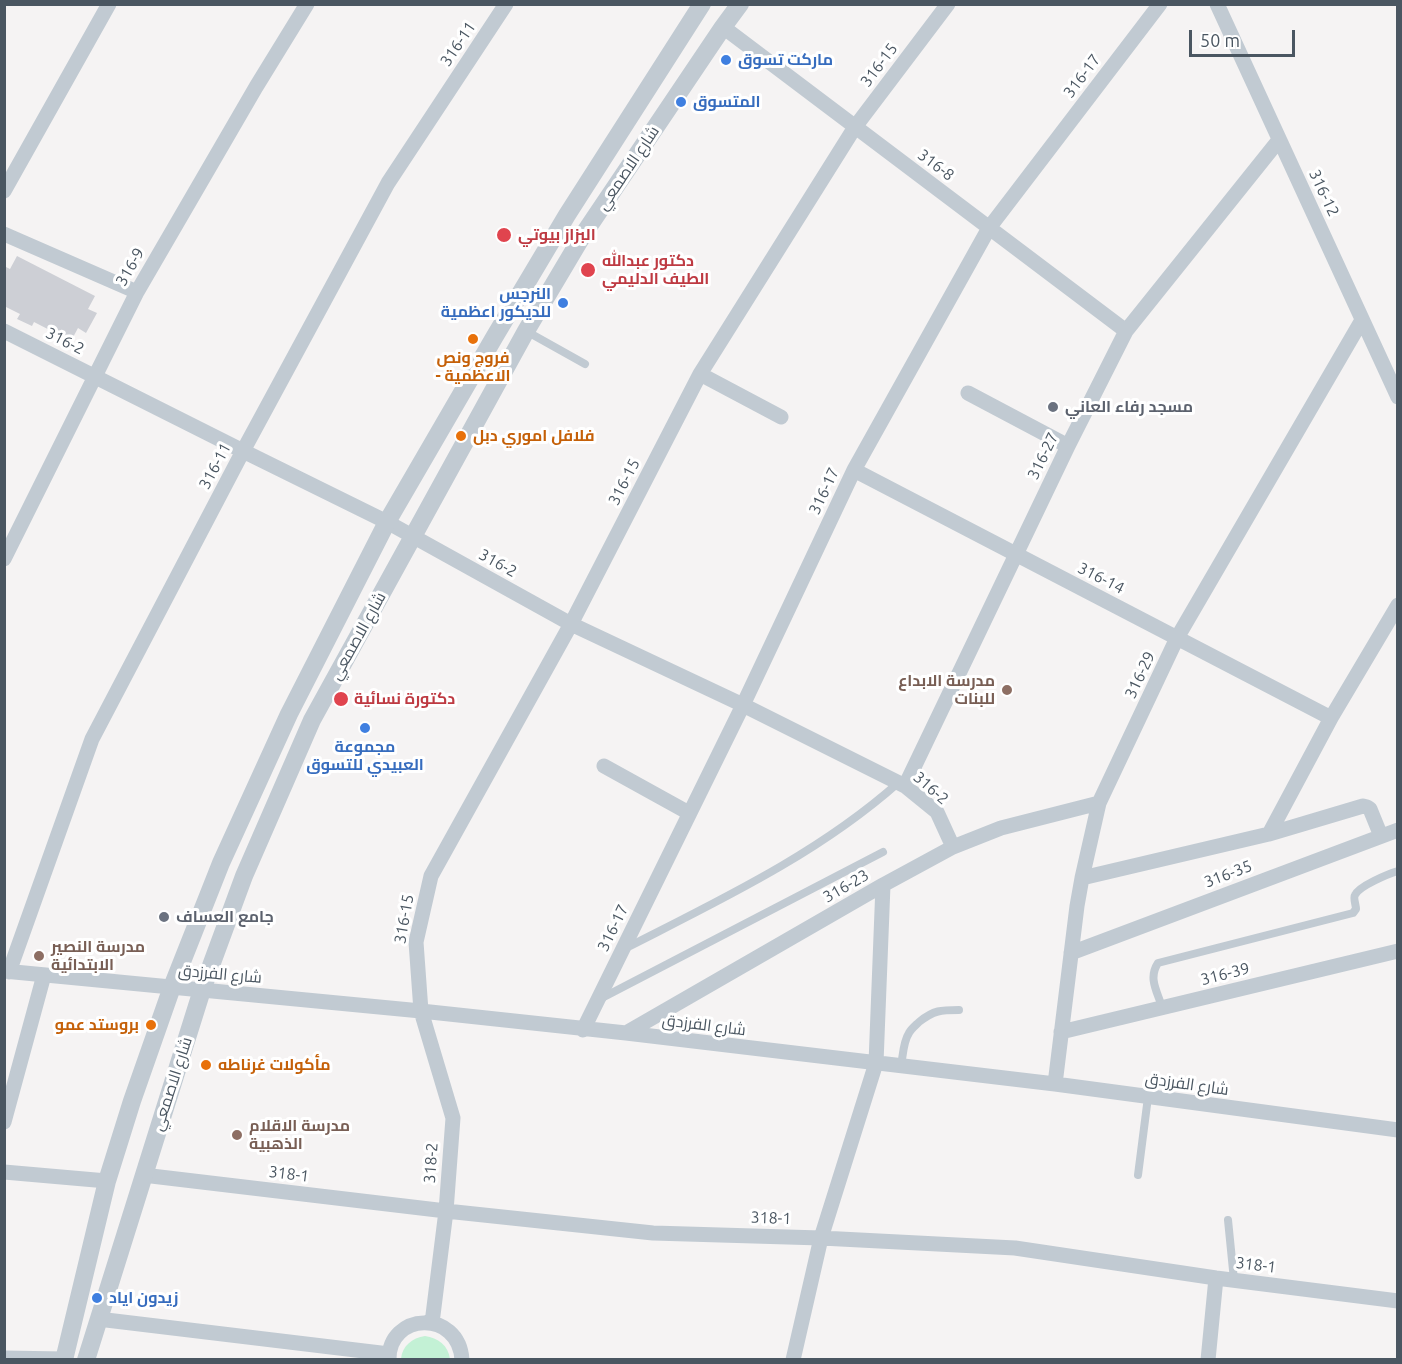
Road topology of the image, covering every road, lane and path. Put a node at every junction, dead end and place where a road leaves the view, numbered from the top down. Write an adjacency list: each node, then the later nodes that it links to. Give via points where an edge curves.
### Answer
1 (109, 4): 12 (street)
2 (307, 4): 15 (street, 316-9)
3 (506, 4): 27 (street, 316-11, via 388,183)
4 (740, 4): 9 (street, شارع الاصمعي)
5 (948, 4): 10 (street, 316-15)
6 (1160, 4): 13 (street, 316-17)
7 (1217, 4): 11 (street, 316-12)
8 (697, 6): 29 (street, شارع الاصمعي, via 567,214)
9 (723, 27): 10 (street, 316-8); 18 (street, شارع الاصمعي, via 583,235)
10 (855, 127): 13 (street, 316-8); 21 (street, 316-15)
11 (1279, 140): 16 (street, 316-12); 19 (street, 316-27)
12 (4, 191)
13 (989, 228): 19 (street, 316-8); 28 (street, 316-17)
14 (4, 234): 15 (street)
15 (136, 292): 22 (street, 316-9)
16 (1362, 320): 24 (street, 316-12); 35 (street, 316-29)
17 (4, 331): 22 (street, 316-2)
18 (526, 331): 20 (lane); 30 (street, شارع الاصمعي)
19 (1126, 331): 26 (street, 316-27)
20 (585, 364)
21 (700, 374): 25 (street); 34 (street, 316-15)
22 (94, 376): 27 (street, 316-2); 32 (street, 316-9)
23 (968, 393): 26 (street)
24 (1398, 397)
25 (781, 417)
26 (1068, 446): 31 (street, 316-27)
27 (243, 452): 29 (street, 316-2); 53 (street, 316-11, via 92,739)
28 (854, 470): 31 (street, 316-14); 36 (street, 316-17)
29 (387, 522): 30 (street, 316-2); 55 (street, شارع الاصمعي, via 289,714 221,863)
30 (413, 536): 34 (street, 316-2); 56 (street, شارع الاصمعي, via 312,720 244,876)
31 (1016, 554): 35 (street, 316-14); 39 (street, 316-27)
32 (4, 559)
33 (1397, 608): 37 (street)
34 (571, 624): 36 (street, 316-2); 60 (street, 316-15, via 431,876 416,942)
35 (1178, 638): 37 (street, 316-14); 40 (street, 316-29)
36 (743, 705): 39 (street, 316-2); 41 (street, 316-17)
37 (1331, 718): 43 (street)
38 (604, 766): 41 (street)
39 (901, 784): 45 (street, 316-2, via 938,812); 50 (lane, via 799,855)
40 (1099, 803): 45 (street, 316-23, via 1001,828); 48 (street, 316-29)
41 (689, 813): 50 (street, 316-17)
42 (1398, 830): 44 (street, 316-35)
43 (1269, 834): 44 (street, via 1363,806 1370,809); 48 (street)
44 (1381, 836): 52 (street, 316-35)
45 (953, 847): 49 (street, 316-23)
46 (883, 852): 57 (lane)
47 (1398, 871): 58 (lane, via 1357,893 1353,913 1158,963 1153,977)
48 (1082, 878): 52 (street, 316-29)
49 (883, 885): 63 (street, 316-23); 64 (street)
50 (622, 951): 57 (street, 316-17)
51 (1398, 951): 58 (street, 316-39)
52 (1071, 952): 62 (street, 316-29)
53 (7, 971): 54 (street, شارع الفرزدق)
54 (44, 975): 55 (street, شارع الفرزدق); 66 (street)
55 (172, 987): 56 (street, شارع الفرزدق); 74 (street, شارع الاصمعي)
56 (202, 990): 60 (street, شارع الفرزدق); 72 (street, شارع الاصمعي)
57 (597, 1000): 61 (street, 316-17)
58 (1162, 1007): 62 (street, 316-39)
59 (959, 1010): 65 (lane, via 930,1013 909,1032)
60 (421, 1011): 61 (street, شارع الفرزدق); 75 (street, 318-2, via 453,1118)
61 (583, 1029): 63 (street, شارع الفرزدق)
62 (1061, 1032): 67 (street, 316-29)
63 (626, 1033): 64 (street, شارع الفرزدق)
64 (876, 1063): 65 (street, شارع الفرزدق); 77 (street)
65 (901, 1066): 67 (street, شارع الفرزدق)
66 (10, 1081): 69 (street)
67 (1055, 1084): 68 (street, شارع الفرزدق)
68 (1148, 1097): 70 (street, شارع الفرزدق); 73 (lane)
69 (4, 1122)
70 (1398, 1130)
71 (4, 1172): 74 (street)
72 (143, 1175): 75 (street, 318-1); 81 (street, شارع الاصمعي)
73 (1138, 1175)
74 (107, 1181): 85 (street, شارع الاصمعي)
75 (446, 1211): 77 (street, 318-1, via 653,1233); 82 (street, 318-2)
76 (1228, 1220): 79 (lane)
77 (821, 1238): 78 (street, 318-1, via 1015,1248); 88 (street)
78 (1216, 1278): 79 (street, 318-1); 89 (street)
79 (1234, 1280): 80 (street, 318-1)
80 (1398, 1301)
81 (98, 1318): 83 (street); 86 (street, شارع الاصمعي)
82 (432, 1323): 83 (street, via 409,1326 399,1333); 87 (street, via 451,1332 458,1341)
83 (389, 1356)
84 (4, 1358): 85 (street)
85 (64, 1359)
86 (86, 1359)
87 (462, 1359)
88 (793, 1359)
89 (1208, 1359)

